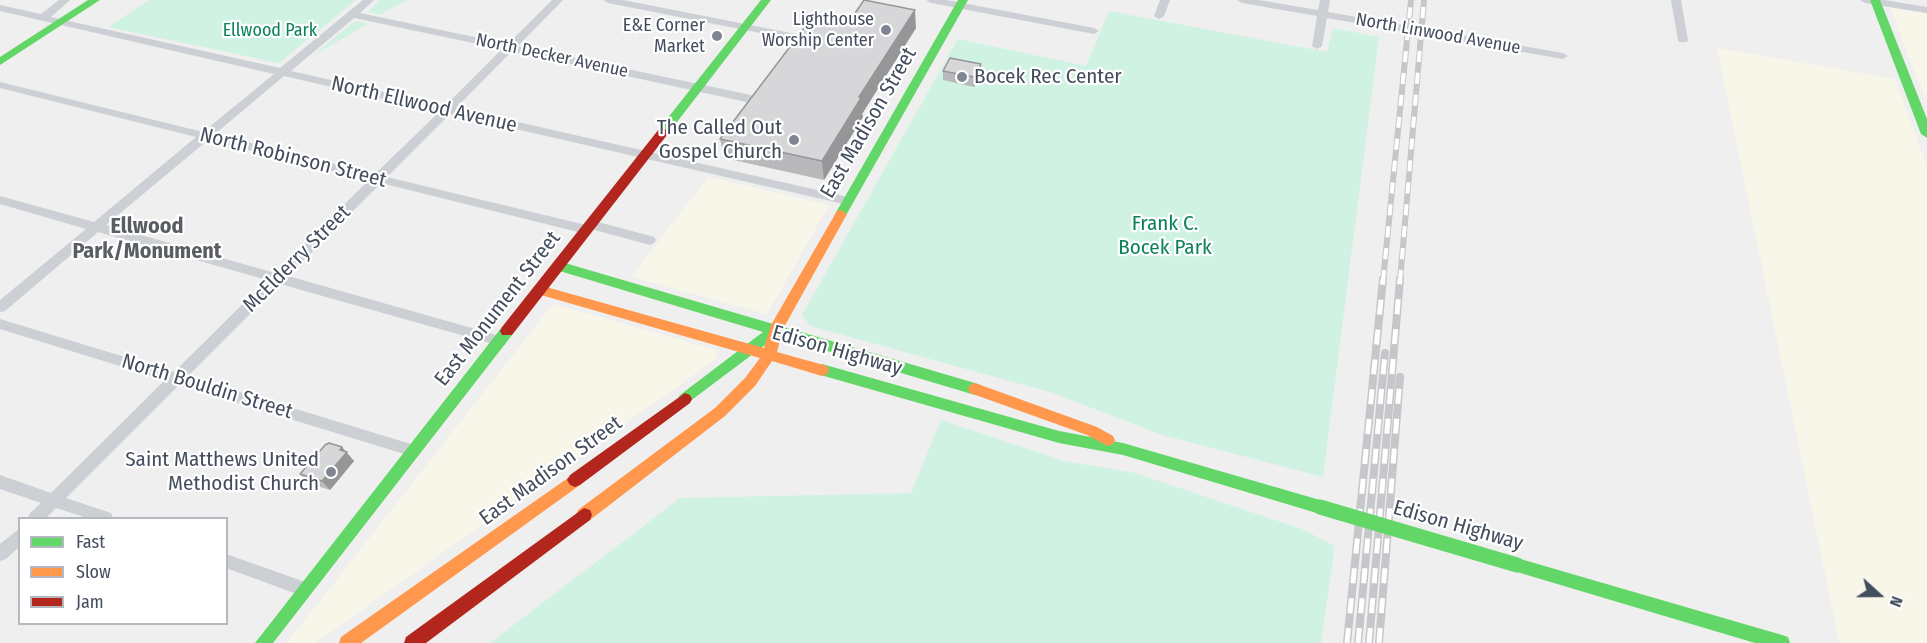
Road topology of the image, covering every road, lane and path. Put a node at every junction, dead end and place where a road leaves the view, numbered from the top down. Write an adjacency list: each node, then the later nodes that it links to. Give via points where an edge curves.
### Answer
1 (65, 0): 20 (street)
2 (77, 0): 20 (main road)
3 (95, 0): 21 (main road)
4 (369, 0): 17 (street)
5 (558, 0): 27 (street, McElderry Street)
6 (608, 0): 22 (street)
7 (766, 0): 22 (main road, East Monument Street)
8 (931, 0): 14 (street)
9 (1165, 0): 19 (street)
10 (1242, 0): 18 (street, North Linwood Avenue)
11 (1325, 0): 18 (street)
12 (1676, 0): 25 (street)
13 (1872, 1): 16 (street); 37 (main road)
14 (962, 3): 23 (street); 42 (main road, East Madison Street)
15 (0, 8): 20 (street, North Ellwood Avenue)
16 (1927, 10)
17 (352, 14): 27 (street, North Decker Avenue); 32 (street)
18 (1323, 14): 26 (street); 30 (street, North Linwood Avenue)
19 (1159, 16)
20 (43, 18): 21 (street, North Ellwood Avenue); 28 (main road); 29 (main road, via 41,27)
21 (60, 22): 29 (main road); 32 (street, North Ellwood Avenue)
22 (745, 27): 24 (street); 34 (main road, East Monument Street)
23 (1094, 31)
24 (796, 37)
25 (1683, 40)
26 (1317, 46)
27 (509, 48): 34 (street, North Decker Avenue); 36 (street, McElderry Street)
28 (0, 49)
29 (15, 52): 31 (main road)
30 (1563, 56)
31 (0, 62)
32 (282, 73): 36 (street, North Ellwood Avenue); 38 (street)
33 (0, 85): 38 (street, North Robinson Street)
34 (698, 88): 35 (street, North Decker Avenue); 39 (main road, East Monument Street)
35 (751, 99)
36 (447, 110): 39 (street, North Ellwood Avenue); 40 (street, McElderry Street)
37 (1926, 127)
38 (206, 136): 40 (street, North Robinson Street); 43 (street)
39 (645, 155): 42 (street, North Ellwood Avenue); 44 (main road, East Monument Street)
40 (377, 179): 44 (street, North Robinson Street); 47 (street, McElderry Street)
41 (0, 200): 43 (street)
42 (848, 201): 51 (main road, East Madison Street)
43 (96, 227): 47 (street); 49 (street)
44 (588, 227): 45 (street, North Robinson Street); 46 (main road, East Monument Street)
45 (650, 240)
46 (558, 266): 48 (main road, East Monument Street); 51 (main road, Edison Highway)
47 (278, 277): 52 (street); 55 (street, McElderry Street)
48 (539, 290): 52 (main road, East Monument Street); 53 (main road, Edison Highway)
49 (0, 307)
50 (0, 324): 55 (street, North Bouldin Street)
51 (776, 330): 53 (main road, East Madison Street); 54 (main road, East Madison Street); 56 (main road, Edison Highway, via 998,396 1092,431)
52 (500, 340): 57 (main road, East Monument Street)
53 (752, 349): 54 (main road, Edison Highway); 67 (main road, East Madison Street)
54 (770, 354): 56 (main road, Edison Highway, via 1059,437); 68 (main road, East Madison Street, via 750,382 720,412)
55 (177, 378): 57 (street, North Bouldin Street); 59 (street, McElderry Street)
56 (1123, 448): 69 (main road, Edison Highway, bridge)
57 (414, 451): 65 (main road, East Monument Street)
58 (0, 482): 59 (street)
59 (54, 501): 60 (street, McElderry Street); 61 (street)
60 (38, 517)
61 (99, 517)
62 (18, 537): 63 (street)
63 (0, 554)
64 (228, 562): 65 (street)
65 (305, 589): 66 (main road, East Monument Street)
66 (263, 643)
67 (347, 643)
68 (412, 643)
69 (1782, 643)

